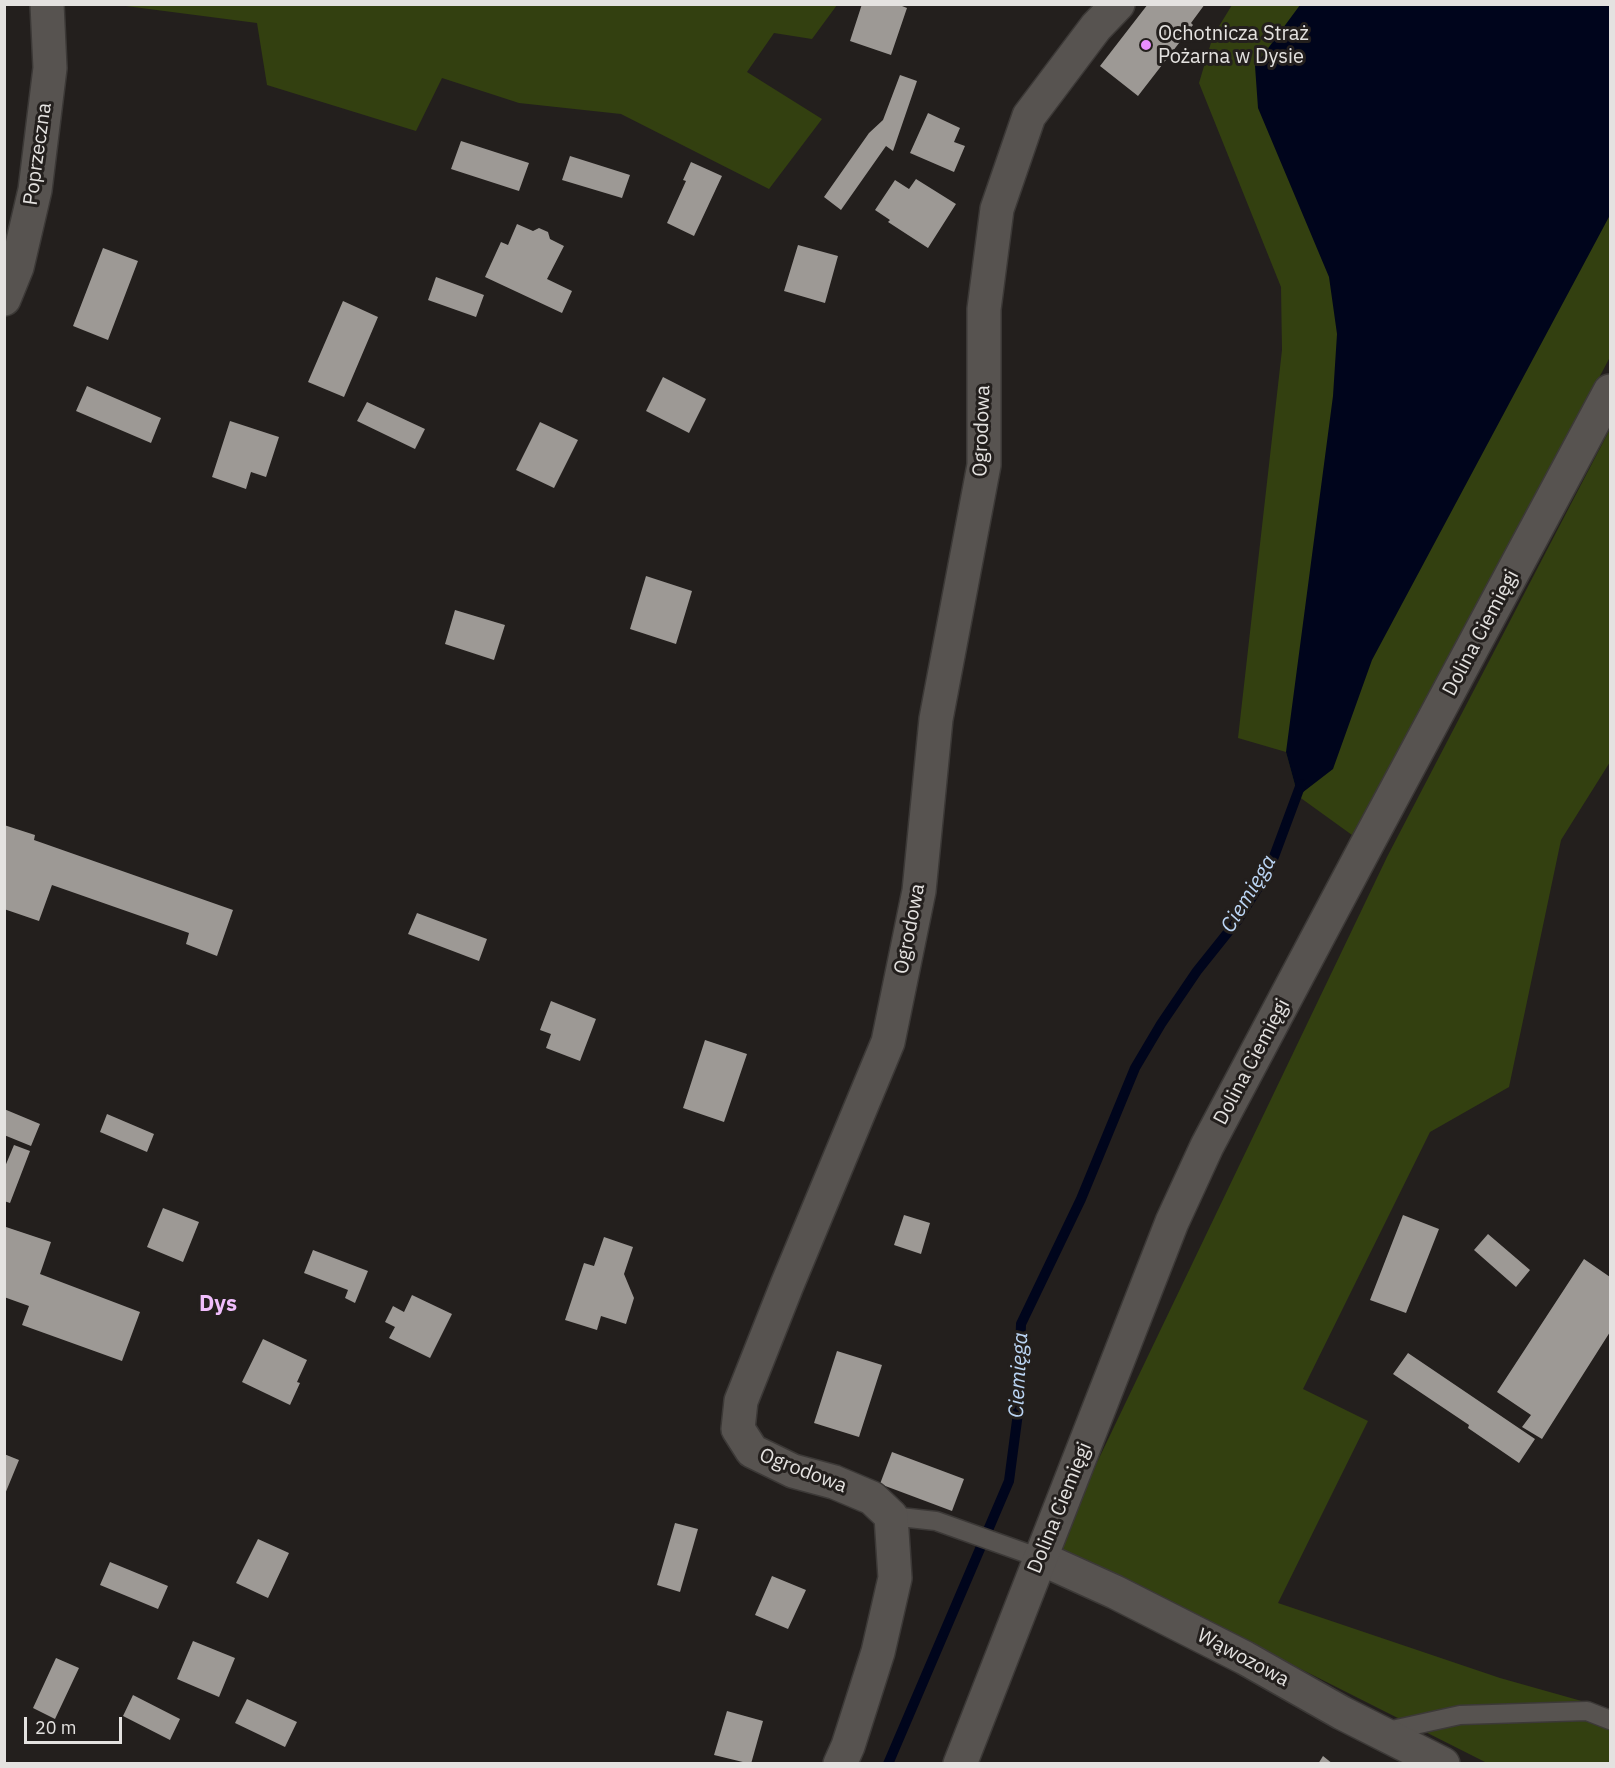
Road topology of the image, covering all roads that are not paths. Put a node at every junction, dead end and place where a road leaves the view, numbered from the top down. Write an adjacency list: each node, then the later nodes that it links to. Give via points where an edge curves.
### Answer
1 (47, 4): 3 (street, Poprzeczna, via 50,68 35,190 17,267)
2 (1118, 4): 5 (street, Ogrodowa, via 1029,116 997,209 984,309 984,465 936,719 919,891 888,1042 741,1401 738,1429 752,1451 793,1471 872,1498)
3 (4, 299)
4 (1610, 394): 6 (street, Dolina Ciemięgi, via 1208,1146 1172,1221)
5 (891, 1516): 6 (lane, via 936,1521); 9 (street, via 895,1578 879,1652)
6 (1040, 1558): 8 (street, Wąwozowa, via 1245,1658); 10 (street, Dolina Ciemięgi)
7 (1611, 1720): 8 (lane, via 1587,1711 1460,1715)
8 (1382, 1733): 11 (street, Wąwozowa)
9 (840, 1764)
10 (960, 1764)
11 (1443, 1764)

